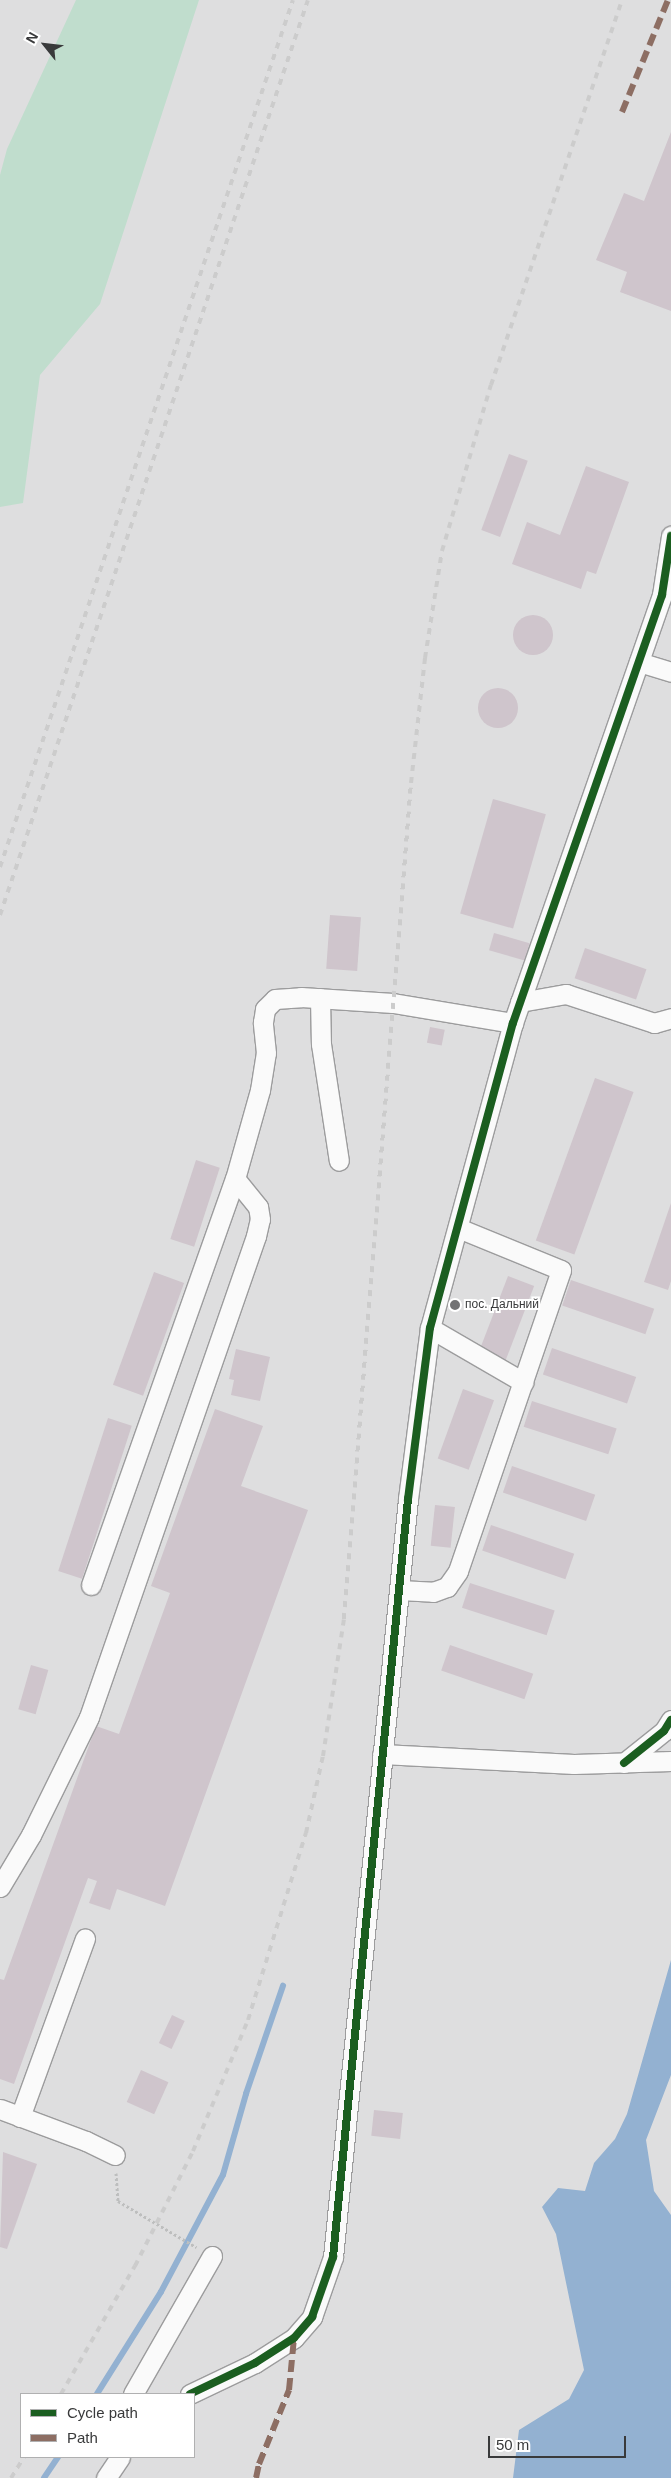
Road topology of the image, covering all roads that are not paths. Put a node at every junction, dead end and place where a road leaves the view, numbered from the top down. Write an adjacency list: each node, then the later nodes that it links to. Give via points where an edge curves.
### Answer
1 (671, 536): 2 (street, via 662,595)
2 (639, 662): 3 (street); 5 (street)
3 (671, 672)
4 (320, 998): 7 (street, via 394,1003); 8 (street, via 321,1044); 9 (street, via 275,999 266,1009 263,1022 266,1053 260,1090)
5 (520, 1002): 6 (street, via 566,994 654,1023); 7 (street)
6 (671, 1018)
7 (513, 1023): 10 (street)
8 (340, 1161)
9 (235, 1179): 13 (street); 19 (street, via 258,1208 260,1219 256,1236 90,1717)
10 (458, 1228): 11 (street); 12 (street, via 561,1270)
11 (430, 1328): 12 (street); 14 (street)
12 (522, 1382): 14 (street, via 458,1571 447,1587 433,1592)
13 (91, 1586)
14 (399, 1590): 16 (street)
15 (671, 1720): 18 (street, via 664,1731)
16 (382, 1754): 18 (street, via 574,1764); 26 (street, via 333,2256 323,2294 312,2316 294,2338 255,2363)
17 (671, 1760): 18 (street)
18 (624, 1763)
19 (0, 1886)
20 (85, 1938): 22 (street)
21 (0, 2109): 22 (street)
22 (20, 2117): 23 (street)
23 (115, 2155)
24 (205, 2252): 25 (street)
25 (133, 2393)
26 (192, 2393)
27 (119, 2458): 28 (street)
28 (106, 2478)

